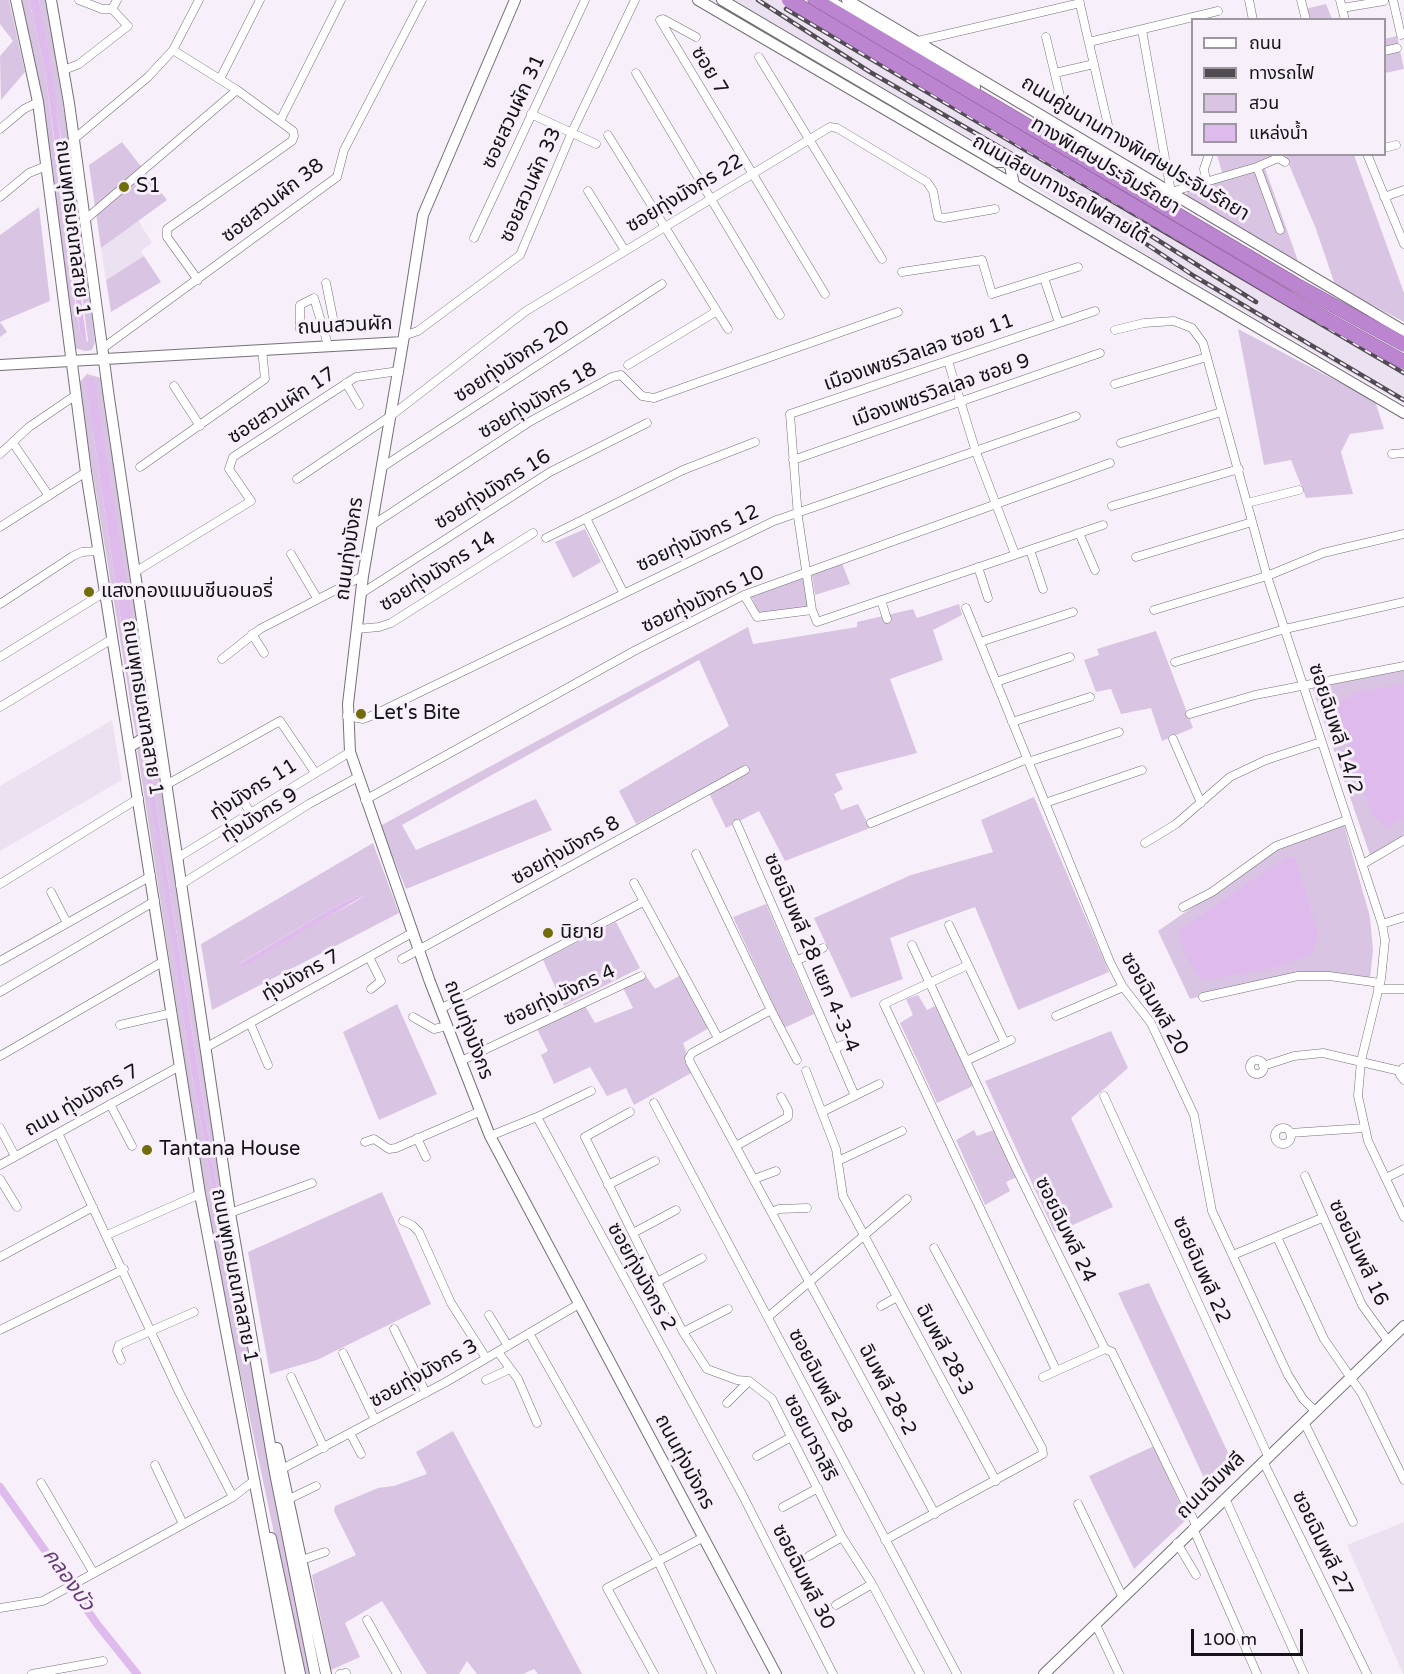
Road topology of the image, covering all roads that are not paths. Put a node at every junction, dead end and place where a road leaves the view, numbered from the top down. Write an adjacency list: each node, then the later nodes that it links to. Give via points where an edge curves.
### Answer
1 (16, 0): 44 (main road, ถนนพุทธมณฑลสาย 1)
2 (51, 0): 38 (main road, ถนนพุทธมณฑลสาย 1)
3 (79, 0): 24 (street)
4 (117, 0): 24 (street)
5 (200, 0): 35 (street)
6 (260, 0): 41 (street)
7 (341, 0): 46 (street)
8 (422, 0): 82 (street, ซอยสวนผัก 38, via 344,150 337,177)
9 (515, 0): 96 (main road, ถนนสวนผัก, via 423,215)
10 (585, 0): 45 (street, ซอยสวนผัก 31)
11 (635, 0): 49 (street, ซอยสวนผัก 33)
12 (698, 0): 64 (main road, ถนนเลียบทางรถไฟสายใต้)
13 (722, 0): 64 (main road, via 997,162 1011,163)
14 (789, 0): 105 (highway, ทางพิเศษประจิมรัถยา, bridge, via 1288,298)
15 (815, 0): 97 (highway, ทางพิเศษประจิมรัถยา, via 1296,285)
16 (828, 0): 47 (main road, via 1025,117 1032,128)
17 (847, 0): 32 (main road, ถนนคู่ขนานทางพิเศษประจิมรัถยา)
18 (1249, 0): 26 (street)
19 (1301, 0): 27 (street)
20 (1393, 0): 29 (street)
21 (1080, 1): 32 (street); 33 (street)
22 (1384, 1): 23 (street)
23 (1341, 4)
24 (112, 9): 38 (street, via 128,26 79,64)
25 (1218, 11): 28 (street)
26 (1253, 18)
27 (1306, 18)
28 (1142, 30): 33 (street); 67 (street)
29 (1403, 35): 34 (street)
30 (696, 37): 62 (street, ซอย 7, via 660,20)
31 (1046, 37): 40 (street)
32 (918, 41): 47 (main road, ถนนคู่ขนานทางพิเศษประจิมรัถยา)
33 (1089, 42): 37 (street)
34 (1400, 47)
35 (173, 50): 41 (street); 52 (street, via 148,77)
36 (759, 57): 53 (street)
37 (1094, 64): 40 (street); 51 (street)
38 (64, 70): 52 (main road, ถนนพุทธมณฑลสาย 1)
39 (636, 74): 70 (street)
40 (1054, 74): 43 (street)
41 (220, 79): 42 (street)
42 (237, 90): 46 (street); 72 (street)
43 (1061, 100)
44 (38, 102): 48 (street); 60 (main road, ถนนพุทธมณฑลสาย 1)
45 (531, 114): 49 (street); 75 (street, ซอยสวนผัก 31)
46 (280, 121): 82 (street, via 293,131 292,141 167,230 166,237)
47 (1053, 122): 67 (main road, ถนนคู่ขนานทางพิเศษประจิมรัถยา)
48 (0, 129)
49 (572, 132): 54 (street); 96 (street, ซอยสวนผัก 33, via 520,255)
50 (608, 135): 73 (street)
51 (1112, 138)
52 (74, 139): 72 (main road, ถนนพุทธมณฑลสาย 1)
53 (808, 139): 62 (street, ซอยทุ่งมังกร 22); 71 (street, ซอยทุ่งมังกร 22, via 833,127 927,182 933,191 938,217); 78 (street)
54 (596, 144)
55 (1396, 145): 56 (street)
56 (1386, 148)
57 (1208, 156): 63 (street, via 1204,169)
58 (1368, 156): 69 (street)
59 (1285, 162): 61 (street, via 1278,158)
60 (46, 166): 68 (street, via 29,173); 103 (main road, ถนนพุทธมณฑลสาย 1)
61 (1257, 167): 63 (street); 74 (street)
62 (752, 172): 70 (street, ซอยทุ่งมังกร 22); 85 (street)
63 (1206, 181): 67 (street)
64 (1014, 184): 116 (main road, ถนนเลียบทางรถไฟสายใต้)
65 (1404, 190): 69 (street)
66 (588, 191): 77 (street)
67 (1171, 192): 94 (main road, ถนนคู่ขนานทางพิเศษประจิมรัถยา)
68 (0, 197)
69 (1384, 197): 76 (street)
70 (709, 198): 73 (street, ซอยทุ่งมังกร 22); 89 (street)
71 (995, 209)
72 (86, 219): 101 (main road, ถนนพุทธมณฑลสาย 1)
73 (664, 225): 77 (street, ซอยทุ่งมังกร 22); 86 (street)
74 (1280, 230)
75 (474, 238)
76 (1403, 241)
77 (624, 249): 117 (street, ซอยทุ่งมังกร 22, via 526,311)
78 (882, 259)
79 (1078, 267): 81 (street, เมืองเพชรวิลเลจ ซอย 11)
80 (902, 272): 81 (street, เมืองเพชรวิลเลจ ซอย 11, via 982,260 992,294)
81 (1044, 278): 90 (street)
82 (198, 280): 101 (street, ซอยสวนผัก 38)
83 (326, 283): 95 (street, via 334,323)
84 (662, 284): 131 (street, ซอยทุ่งมังกร 20)
85 (825, 294)
86 (717, 311): 92 (street); 107 (street)
87 (1095, 311): 90 (street, เมืองเพชรวิลเลจ ซอย 11)
88 (898, 312): 144 (street, ซอยทุ่งมังกร 18, via 654,398 642,396 621,375 612,377 531,421)
89 (780, 315)
90 (1059, 323): 104 (street, เมืองเพชรวิลเลจ ซอย 11)
91 (300, 329): 95 (street, via 300,305 312,298)
92 (728, 329)
93 (1115, 330): 102 (street, ซอยฉิมพลี 14/2, via 1174,321 1192,328)
94 (1404, 331)
95 (324, 332): 98 (street)
96 (403, 339): 98 (main road, ถนนสวนผัก); 108 (main road, ถนนทุ่งมังกร)
97 (1404, 344)
98 (328, 345): 99 (main road, ถนนสวนผัก)
99 (262, 350): 101 (main road, ถนนสวนผัก); 120 (street, via 265,379)
100 (1100, 353): 113 (street, เมืองเพชรวิลเลจ ซอย 9)
101 (101, 356): 103 (main road, ถนนสวนผัก); 157 (main road, ถนนพุทธมณฑลสาย 1)
102 (1207, 357): 110 (street); 115 (street, ซอยฉิมพลี 14/2)
103 (74, 360): 106 (main road, ถนนสวนผัก); 112 (main road, ถนนพุทธมณฑลสาย 1)
104 (948, 361): 113 (street); 128 (street, เมืองเพชรวิลเลจ ซอย 11, via 790,414)
105 (1404, 362)
106 (0, 365)
107 (628, 365)
108 (399, 371): 109 (street, ซอยสวนผัก 17, via 362,374); 117 (main road, ถนนทุ่งมังกร)
109 (346, 383): 114 (street); 157 (street, ซอยสวนผัก 17, via 230,460 229,469 250,501)
110 (1115, 384)
111 (174, 386): 120 (street)
112 (76, 395): 121 (street); 133 (main road, ถนนพุทธมณฑลสาย 1)
113 (961, 403): 124 (street); 128 (street, เมืองเพชรวิลเลจ ซอย 9)
114 (359, 405)
115 (1221, 412): 123 (street); 132 (street, ซอยฉิมพลี 14/2)
116 (1404, 413)
117 (392, 415): 131 (main road, ถนนทุ่งมังกร); 134 (street, ซอยทุ่งมังกร 22)
118 (1076, 416): 124 (street, ซอยทุ่งมังกร 12)
119 (647, 423): 164 (street, ซอยทุ่งมังกร 16, via 550,472)
120 (200, 426): 130 (street)
121 (13, 442): 126 (street); 136 (street)
122 (755, 442): 141 (street, via 683,470)
123 (1121, 443)
124 (976, 452): 138 (street); 140 (street, ซอยทุ่งมังกร 12)
125 (1404, 453): 127 (street)
126 (0, 454)
127 (1392, 454)
128 (793, 460): 140 (street)
129 (1110, 463): 138 (street, ซอยทุ่งมังกร 10)
130 (140, 467)
131 (381, 468): 144 (main road, ถนนทุ่งมังกร)
132 (1239, 469): 137 (street, ซอยฉิมพลี 14/2); 139 (street)
133 (86, 472): 136 (street); 151 (main road, ถนนพุทธมณฑลสาย 1)
134 (297, 479)
135 (1299, 490): 137 (street)
136 (49, 496): 145 (street)
137 (1247, 503): 142 (street, ซอยฉิมพลี 14/2)
138 (997, 505): 153 (street); 158 (street, ซอยทุ่งมังกร 10)
139 (1112, 506)
140 (797, 512): 158 (street); 163 (street, ซอยทุ่งมังกร 12)
141 (586, 518): 149 (street); 163 (street)
142 (1252, 522): 154 (street); 160 (street, ซอยฉิมพลี 14/2)
143 (1103, 525): 147 (street)
144 (372, 526): 159 (main road, ถนนทุ่งมังกร)
145 (0, 527)
146 (533, 533): 176 (street, ซอยทุ่งมังกร 14, via 391,622)
147 (1079, 533): 150 (street); 156 (street)
148 (1404, 534): 160 (street, via 1323,553)
149 (546, 538)
150 (1030, 550): 153 (street); 161 (street)
151 (99, 551): 162 (main road, ถนนพุทธมณฑลสาย 1); 170 (street, via 73,556)
152 (291, 554): 166 (street)
153 (1015, 554): 155 (street)
154 (1136, 557)
155 (978, 567): 167 (street); 168 (street)
156 (1095, 570)
157 (135, 572): 196 (main road, ถนนพุทธมณฑลสาย 1)
158 (807, 573): 165 (street, ซอยทุ่งมังกร 10); 172 (street)
159 (363, 576): 164 (main road, ถนนทุ่งมังกร); 166 (street)
160 (1267, 576): 173 (street); 177 (street, ซอยฉิมพลี 14/2)
161 (1042, 589)
162 (105, 592): 179 (main road, ถนนพุทธมณฑลสาย 1); 182 (street)
163 (623, 592): 192 (street, ซอยทุ่งมังกร 12, via 371,716)
164 (362, 593): 176 (main road, ถนนทุ่งมังกร)
165 (744, 595): 172 (street, via 757,617); 208 (street, ซอยทุ่งมังกร 10, via 636,650)
166 (317, 598): 178 (street)
167 (988, 598)
168 (881, 600): 172 (street, via 818,622); 175 (street)
169 (1404, 602): 177 (street)
170 (0, 604)
171 (966, 608): 180 (street, ซอยฉิมพลี 20)
172 (812, 610)
173 (1154, 610)
174 (1073, 612): 180 (street)
175 (887, 619)
176 (357, 629): 192 (main road, ถนนทุ่งมังกร)
177 (1285, 629): 185 (street); 188 (street, ซอยฉิมพลี 14/2)
178 (252, 634): 181 (street); 184 (street)
179 (112, 639): 190 (street); 198 (main road, ถนนพุทธมณฑลสาย 1)
180 (980, 642): 187 (street, ซอยฉิมพลี 20)
181 (264, 653)
182 (0, 657)
183 (1070, 657): 187 (street)
184 (222, 659)
185 (1175, 662)
186 (1404, 666): 188 (street)
187 (996, 682): 193 (street, ซอยฉิมพลี 20)
188 (1304, 686): 191 (street); 197 (street, ซอยฉิมพลี 14/2)
189 (1089, 697): 193 (street)
190 (0, 707)
191 (1190, 714)
192 (347, 716): 199 (main road, ถนนทุ่งมังกร)
193 (1012, 722): 200 (street, ซอยฉิมพลี 20)
194 (1119, 732): 200 (street)
195 (1173, 739): 210 (street)
196 (160, 742): 198 (main road, via 147,736); 205 (main road, ถนนพุทธมณฑลสาย 1)
197 (1321, 742): 210 (street, via 1246,768); 212 (street, ซอยฉิมพลี 14/2)
198 (131, 746): 207 (main road, ถนนพุทธมณฑลสาย 1)
199 (350, 752): 203 (street, ทุ่งมังกร 11); 204 (main road, ถนนทุ่งมังกร)
200 (1028, 760): 209 (street, ซอยฉิมพลี 20); 213 (street)
201 (745, 770): 235 (street, ซอยทุ่งมังกร 8)
202 (1142, 770): 209 (street)
203 (314, 771): 205 (street, via 280,721); 211 (street, ทุ่งมังกร 11)
204 (358, 777): 208 (main road, ถนนทุ่งมังกร); 223 (street, ทุ่งมังกร 9)
205 (166, 785): 218 (main road, ถนนพุทธมณฑลสาย 1)
206 (239, 795): 211 (street)
207 (139, 798): 220 (main road, ถนนพุทธมณฑลสาย 1); 222 (street)
208 (365, 800): 232 (main road, ถนนทุ่งมังกร)
209 (1045, 803): 245 (street, ซอยฉิมพลี 20)
210 (1201, 803): 216 (street)
211 (250, 812): 218 (street, ทุ่งมังกร 11)
212 (1347, 820): 219 (street, ซอยฉิมพลี 14/2); 227 (street, via 1276,846 1212,892)
213 (871, 823)
214 (737, 824): 240 (street, ซอยฉิมพลี 28 แยก 4-3-4)
215 (1404, 840): 219 (street)
216 (1145, 843)
217 (696, 854): 251 (street)
218 (177, 858): 223 (main road, ถนนพุทธมณฑลสาย 1)
219 (1363, 864): 230 (street, ซอยฉิมพลี 14/2)
220 (152, 876): 225 (main road, ถนนพุทธมณฑลสาย 1); 229 (street)
221 (634, 883): 226 (street)
222 (0, 884)
223 (180, 885): 260 (main road, ถนนพุทธมณฑลสาย 1)
224 (51, 892): 229 (street)
225 (155, 901): 239 (main road, ถนนพุทธมณฑลสาย 1); 248 (street)
226 (643, 902): 250 (street); 258 (street)
227 (1183, 907)
228 (1404, 917): 230 (street)
229 (67, 923): 238 (street)
230 (1382, 924): 244 (street, ซอยฉิมพลี 14/2, via 1385,940)
231 (949, 926): 241 (street)
232 (412, 933): 235 (main road, ถนนทุ่งมังกร); 236 (street, ทุ่งมังกร 7)
233 (912, 945): 243 (street, ซอยฉิมพลี 24)
234 (823, 948): 240 (street)
235 (418, 950): 237 (street, ซอยทุ่งมังกร 8); 250 (main road, ถนนทุ่งมังกร)
236 (369, 957): 246 (street, via 381,981); 255 (street, ทุ่งมังกร 7)
237 (402, 959)
238 (0, 961)
239 (164, 961): 252 (main road, ถนนพุทธมณฑลสาย 1); 262 (street)
240 (796, 961): 261 (street, ซอยฉิมพลี 28 แยก 4-3-4)
241 (968, 965): 243 (street); 265 (street, via 1008,1042)
242 (641, 976): 264 (street, ซอยทุ่งมังกร 4)
243 (930, 984): 265 (street, ซอยฉิมพลี 24); 350 (street, via 884,1004)
244 (1379, 986): 247 (street); 249 (street, via 1329,976 1298,976); 266 (street, ซอยฉิมพลี 14/2)
245 (1123, 987): 253 (street); 323 (street, ซอยฉิมพลี 20, via 1150,1023 1194,1115 1207,1194)
246 (371, 988)
247 (1404, 989)
248 (0, 992)
249 (1203, 997)
250 (440, 1009): 257 (main road, ถนนทุ่งมังกร)
251 (771, 1010): 258 (street); 263 (street)
252 (172, 1013): 256 (street); 269 (main road, ถนนพุทธมณฑลสาย 1)
253 (1056, 1016)
254 (413, 1017): 257 (street, via 434,1029)
255 (250, 1023): 260 (street, ทุ่งมังกร 7); 267 (street)
256 (120, 1025)
257 (447, 1026): 264 (main road, ถนนทุ่งมังกร)
258 (718, 1038): 293 (street, ฉิมพลี 28-2, via 689,1058)
259 (847, 1043): 261 (street)
260 (205, 1048): 314 (main road, ถนนพุทธมณฑลสาย 1)
261 (834, 1049): 275 (street, ซอยฉิมพลี 28 แยก 4-3-4)
262 (0, 1056)
263 (797, 1060)
264 (461, 1061): 280 (main road, ถนนทุ่งมังกร)
265 (966, 1061): 344 (street, ซอยฉิมพลี 24)
266 (1361, 1061): 268 (street, via 1323,1053); 270 (street); 285 (street, ซอยฉิมพลี 14/2, via 1358,1096)
267 (268, 1065)
268 (1263, 1065)
269 (180, 1066): 279 (street, ถนน ทุ่งมังกร 7); 307 (main road, ถนนพุทธมณฑลสาย 1)
270 (1402, 1070): 272 (street)
271 (806, 1071): 282 (street, ฉิมพลี 28-3)
272 (1404, 1080)
273 (879, 1084): 275 (street)
274 (591, 1091): 283 (street)
275 (855, 1096): 282 (street)
276 (1104, 1096): 369 (street, ซอยฉิมพลี 22)
277 (781, 1097): 293 (street, via 788,1117)
278 (654, 1103): 335 (street, ซอยฉิมพลี 28)
279 (110, 1104): 287 (street, ถนน ทุ่งมังกร 7); 292 (street)
280 (481, 1111): 289 (main road, ถนนทุ่งมังกร); 290 (street)
281 (630, 1112): 306 (street, ซอยนาราสิริ, via 585,1137)
282 (822, 1112): 297 (street, ฉิมพลี 28-3)
283 (537, 1118): 289 (street); 378 (street, ซอยทุ่งมังกร 2)
284 (0, 1128): 294 (street)
285 (1364, 1128): 288 (street); 302 (street, ซอยฉิมพลี 14/2)
286 (902, 1131): 297 (street)
287 (58, 1133): 294 (street, ถนน ทุ่งมังกร 7); 310 (street)
288 (1290, 1133)
289 (490, 1136): 330 (main road, ถนนทุ่งมังกร)
290 (417, 1138): 291 (street, via 389,1149 377,1140); 295 (street)
291 (365, 1142)
292 (132, 1146)
293 (736, 1146): 304 (street, ฉิมพลี 28-2)
294 (15, 1156): 298 (street, ถนน ทุ่งมังกร 7)
295 (426, 1157)
296 (656, 1161): 306 (street)
297 (838, 1161): 320 (street, ฉิมพลี 28-3, via 843,1196)
298 (0, 1165)
299 (1404, 1169): 302 (street)
300 (776, 1171): 304 (street)
301 (1305, 1176): 316 (street, ซอยฉิมพลี 16)
302 (1386, 1178): 315 (street, ซอยฉิมพลี 14/2)
303 (0, 1179): 309 (street)
304 (754, 1179): 313 (street, ฉิมพลี 28-2)
305 (312, 1184): 314 (street)
306 (608, 1185): 318 (street, ซอยนาราสิริ)
307 (200, 1194): 319 (street); 361 (main road, ถนนพุทธมณฑลสาย 1)
308 (907, 1198): 320 (street)
309 (17, 1207)
310 (93, 1208): 319 (street); 324 (street)
311 (807, 1208): 313 (street)
312 (676, 1210): 318 (street)
313 (772, 1212): 327 (street, ฉิมพลี 28-2)
314 (231, 1213): 359 (main road, ถนนพุทธมณฑลสาย 1)
315 (1404, 1217)
316 (1322, 1218): 321 (street); 342 (street, ซอยฉิมพลี 16, via 1367,1314)
317 (403, 1221): 347 (street, via 419,1232 451,1303)
318 (633, 1233): 328 (street, ซอยนาราสิริ)
319 (107, 1235): 326 (street)
320 (864, 1235): 327 (street); 329 (street, ฉิมพลี 28-3)
321 (1277, 1237): 323 (street); 353 (street, via 1324,1339)
322 (934, 1248): 373 (street, via 1042,1448 1043,1454 1038,1458)
323 (1233, 1256): 358 (street, ซอยฉิมพลี 20, via 1287,1375)
324 (0, 1257)
325 (702, 1258): 328 (street)
326 (124, 1269): 337 (street); 339 (street)
327 (810, 1281): 335 (street); 384 (street, ฉิมพลี 28-2)
328 (657, 1282): 340 (street, ซอยนาราสิริ)
329 (897, 1297): 331 (street); 373 (street, ฉิมพลี 28-3)
330 (579, 1304): 341 (street, ซอยทุ่งมังกร 3); 388 (main road, ถนนทุ่งมังกร)
331 (881, 1306)
332 (728, 1309): 340 (street)
333 (194, 1312): 337 (street)
334 (489, 1315): 343 (street)
335 (768, 1317): 390 (street, ซอยฉิมพลี 28)
336 (1404, 1326): 342 (main road, ถนนฉิมพลี)
337 (151, 1329): 348 (street, via 119,1345); 379 (street)
338 (394, 1329): 356 (street)
339 (0, 1330)
340 (683, 1332): 355 (street, ซอยนาราสิริ, via 707,1369)
341 (530, 1333): 343 (street, ซอยทุ่งมังกร 3); 395 (street)
342 (1388, 1341): 353 (main road, ถนนฉิมพลี)
343 (508, 1346): 345 (street, ซอยทุ่งมังกร 3)
344 (1105, 1349): 350 (street); 387 (street, ซอยฉิมพลี 24, via 1112,1352)
345 (498, 1352): 347 (street, ซอยทุ่งมังกร 3); 349 (street)
346 (343, 1353): 360 (street)
347 (486, 1358): 356 (street, ซอยทุ่งมังกร 3)
348 (121, 1360)
349 (510, 1369): 354 (street); 363 (street)
350 (1056, 1370): 352 (street)
351 (291, 1377): 366 (street)
352 (1043, 1377)
353 (1351, 1377): 358 (main road, ถนนฉิมพลี); 372 (street)
354 (486, 1380)
355 (749, 1381): 357 (street); 365 (street, ซอยนาราสิริ, via 772,1399)
356 (426, 1393): 360 (street, ซอยทุ่งมังกร 3)
357 (727, 1403)
358 (1315, 1411): 362 (main road, ถนนฉิมพลี)
359 (266, 1417): 371 (main road, ถนนพุทธมณฑลสาย 1); 408 (main road, ถนนพุทธมณฑลสาย 1)
360 (375, 1420): 364 (street, ซอยทุ่งมังกร 3)
361 (243, 1421): 374 (main road, ถนนพุทธมณฑลสาย 1); 407 (main road, ถนนพุทธมณฑลสาย 1)
362 (1305, 1422): 369 (main road, ถนนฉิมพลี); 385 (street)
363 (537, 1423)
364 (350, 1433): 366 (street, ซอยทุ่งมังกร 3); 367 (street)
365 (792, 1437): 368 (street); 377 (street, ซอยนาราสิริ)
366 (324, 1448): 371 (street, ซอยทุ่งมังกร 3)
367 (362, 1454)
368 (757, 1456)
369 (1265, 1459): 380 (main road, ถนนฉิมพลี); 421 (street, ซอยฉิมพลี 27)
370 (155, 1465): 386 (street)
371 (282, 1469): 381 (main road, ถนนพุทธมณฑลสาย 1)
372 (1404, 1480)
373 (996, 1481): 384 (street)
374 (252, 1482): 379 (street); 406 (main road, ถนนพุทธมณฑลสาย 1)
375 (41, 1484): 396 (street)
376 (316, 1486): 381 (street)
377 (818, 1488): 383 (street); 389 (street, ซอยนาราสิริ)
378 (743, 1496): 414 (street, ซอยฉิมพลี 30)
379 (233, 1497): 386 (street)
380 (1225, 1498): 387 (main road, ถนนฉิมพลี); 420 (street)
381 (289, 1499): 394 (main road, ถนนพุทธมณฑลสาย 1)
382 (1078, 1504): 399 (street)
383 (783, 1507)
384 (935, 1514): 390 (street)
385 (1353, 1522)
386 (183, 1524): 396 (street)
387 (1195, 1527): 391 (main road, ถนนฉิมพลี); 419 (street, ซอยฉิมพลี 24)
388 (704, 1537): 395 (street); 413 (main road, ถนนทุ่งมังกร)
389 (842, 1537): 393 (street); 398 (street, ซอยนาราสิริ)
390 (885, 1540): 416 (street, ซอยฉิมพลี 28)
391 (1177, 1543): 397 (street); 399 (main road, ถนนฉิมพลี)
392 (325, 1552): 394 (street)
393 (809, 1556)
394 (302, 1560): 409 (main road, ถนนพุทธมณฑลสาย 1)
395 (658, 1561): 411 (street, via 608,1588); 412 (street)
396 (93, 1572): 401 (street, via 35,1603)
397 (1196, 1575)
398 (872, 1584): 400 (street); 415 (street, ซอยนาราสิริ)
399 (1123, 1598): 403 (main road, ถนนฉิมพลี)
400 (836, 1605)
401 (0, 1608)
402 (367, 1620): 410 (street)
403 (1096, 1625): 417 (main road, ถนนฉิมพลี); 418 (street)
404 (103, 1661): 405 (street)
405 (32, 1674)
406 (291, 1674)
407 (300, 1674)
408 (315, 1674)
409 (326, 1674)
410 (397, 1674)
411 (654, 1674)
412 (712, 1674)
413 (776, 1674)
414 (833, 1674)
415 (920, 1674)
416 (957, 1674)
417 (1044, 1674)
418 (1119, 1674)
419 (1257, 1674)
420 (1304, 1674)
421 (1367, 1674)

